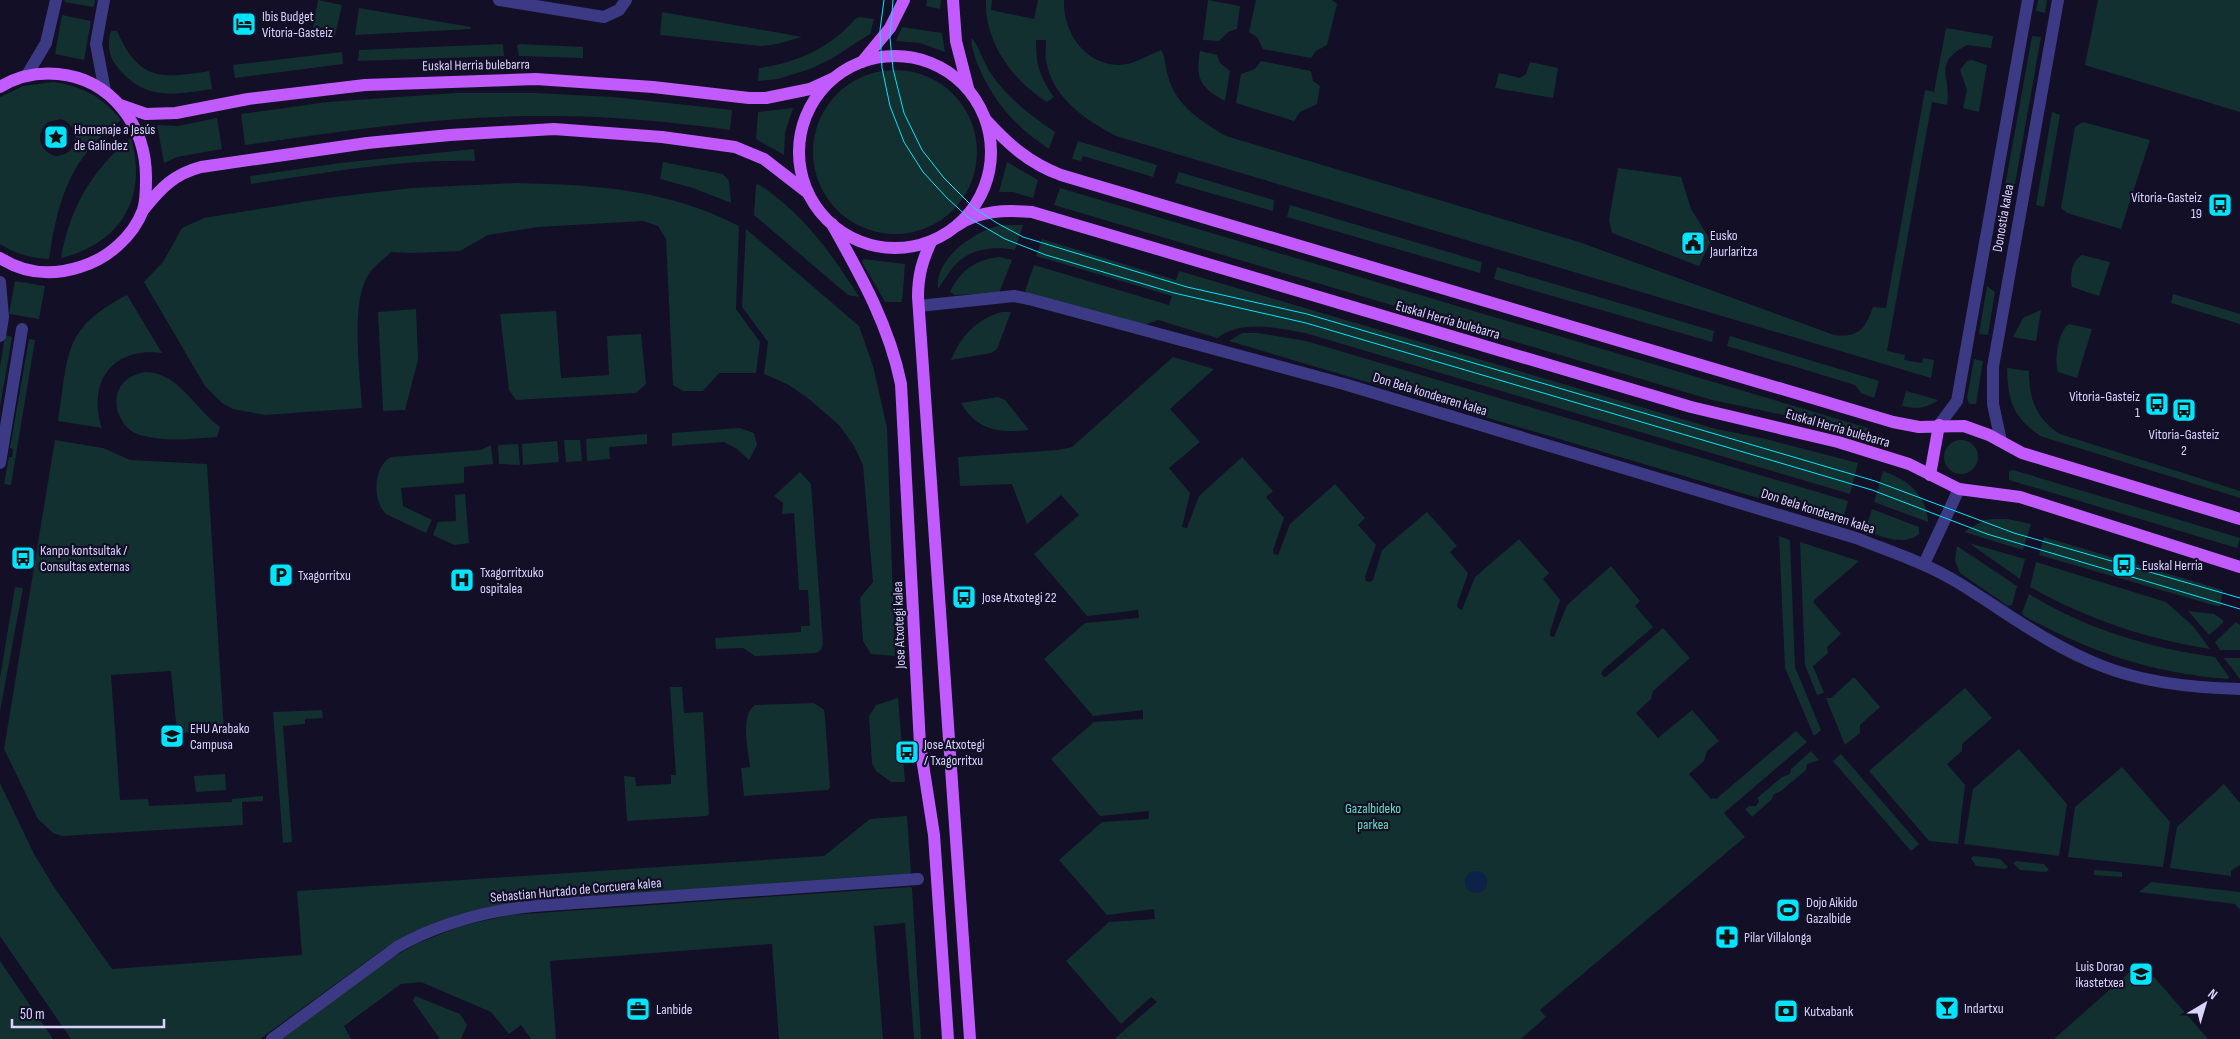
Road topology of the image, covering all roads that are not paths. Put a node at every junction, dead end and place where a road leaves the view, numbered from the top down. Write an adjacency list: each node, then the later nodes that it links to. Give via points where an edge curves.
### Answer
1 (56, 0): 10 (street, via 46,43)
2 (104, 0): 14 (street, via 96,44)
3 (499, 0): 4 (street, via 604,17 619,10)
4 (626, 0)
5 (904, 0): 9 (main road, via 890,28)
6 (952, 0): 13 (main road, via 956,41)
7 (2028, 0): 27 (street, Donostia kalea, via 1957,401)
8 (2058, 0): 28 (street, Donostia kalea, via 1993,367 1993,404)
9 (862, 62): 11 (main road); 13 (main road, via 891,56 920,60 947,71)
10 (27, 75): 12 (main road); 14 (main road, via 67,75)
11 (832, 80): 15 (main road, Euskal Herria bulebarra, via 810,89 766,98 536,79 365,85 248,99 176,113 146,114); 17 (main road, via 810,107 800,141 799,159)
12 (0, 87)
13 (968, 90): 16 (main road)
14 (105, 91): 15 (main road)
15 (120, 104): 18 (main road, via 133,122 145,155)
16 (986, 120): 20 (main road, via 990,138 989,174 984,192); 27 (main road, Euskal Herria bulebarra, via 1021,155 1061,175 1893,422)
17 (808, 193): 18 (main road, via 764,159 735,148 662,137 554,129 367,143 201,167 169,180); 19 (main road)
18 (144, 208): 22 (main road, via 124,239 96,262 67,271 36,272)
19 (832, 224): 21 (main road, via 846,235 879,247 914,247); 38 (main road, Jose Atxotegi kalea, via 877,306 901,384 920,745 934,835)
20 (958, 225): 21 (main road); 30 (main road, Euskal Herria bulebarra, via 990,213 1032,212 1691,407 1838,442 1909,464)
21 (932, 242): 24 (main road, via 918,278)
22 (0, 258)
23 (0, 282): 26 (street)
24 (919, 306): 33 (street, Don Bela kondearen kalea, via 1014,296 1344,384 1773,512); 39 (main road)
25 (22, 329): 29 (street)
26 (0, 336)
27 (1939, 425): 28 (main road, Euskal Herria bulebarra, via 1964,426); 30 (main road)
28 (2000, 441): 32 (main road, Euskal Herria bulebarra, via 2022,453)
29 (0, 463)
30 (1930, 475): 31 (main road, Euskal Herria bulebarra)
31 (1959, 489): 33 (street); 34 (main road, Euskal Herria bulebarra, via 2020,497)
32 (2240, 519)
33 (1924, 564): 35 (street, Don Bela kondearen kalea, via 2035,633 2102,666 2161,682)
34 (2240, 567)
35 (2240, 690)
36 (918, 879): 37 (street, Sebastian Hurtado de Corcuera kalea, via 533,906 476,915 419,935 397,947)
37 (272, 1039)
38 (948, 1039)
39 (970, 1039)

